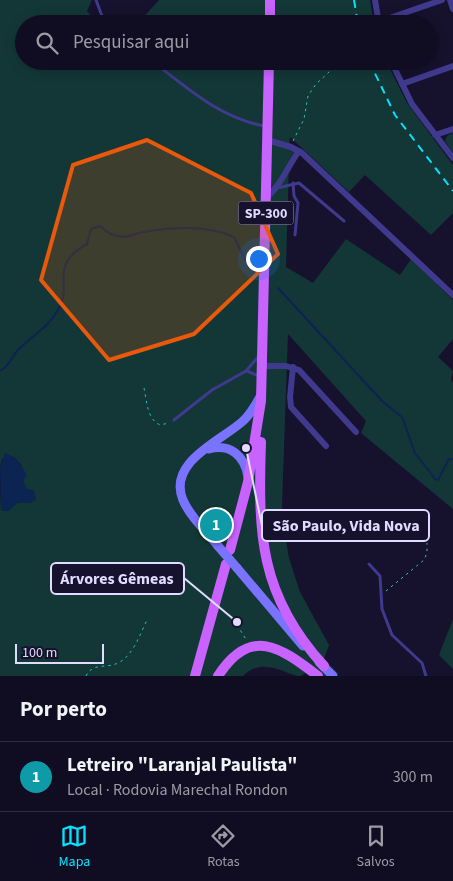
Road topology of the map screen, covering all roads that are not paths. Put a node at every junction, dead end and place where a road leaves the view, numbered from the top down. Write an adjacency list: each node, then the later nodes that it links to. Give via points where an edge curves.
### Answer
1 (96, 0): 7 (lane)
2 (270, 0): 8 (main road)
3 (375, 0): 9 (street)
4 (442, 0): 10 (street)
5 (450, 0): 6 (street)
6 (453, 9)
7 (102, 15)
8 (270, 15)
9 (378, 15)
10 (401, 15)
11 (453, 66): 15 (street)
12 (165, 70): 16 (lane, via 228,114 246,123)
13 (269, 70): 16 (main road, SP-300)
14 (395, 70): 15 (street)
15 (402, 84): 18 (street)
16 (268, 127): 19 (main road, SP-300)
17 (453, 129): 18 (street)
18 (435, 136): 21 (street)
19 (267, 140): 20 (street); 24 (main road, SP-300)
20 (299, 151): 23 (street); 27 (street)
21 (453, 158)
22 (292, 183): 23 (lane); 25 (lane, via 302,184); 26 (lane, via 298,203)
23 (276, 188): 24 (street)
24 (266, 198): 28 (main road, SP-300)
25 (344, 221)
26 (295, 234)
27 (453, 295)
28 (263, 350): 29 (main road, SP-300); 31 (lane)
29 (262, 366): 30 (street); 32 (main road, SP-300)
30 (293, 367): 35 (street, via 306,376); 36 (street, via 291,407)
31 (246, 371): 32 (lane); 34 (lane, via 212,390)
32 (262, 378): 33 (main road, SP-300)
33 (261, 397): 37 (main road, via 242,422); 38 (main road, SP-300); 42 (main road, via 260,518 269,574 288,619 307,648)
34 (174, 420)
35 (356, 432)
36 (326, 446)
37 (206, 450): 38 (main road, via 221,447 232,450 241,459); 42 (main road, bridge, via 186,468 182,478 181,494 190,512 292,634)
38 (248, 482): 39 (main road, SP-300)
39 (230, 550)
40 (226, 564): 43 (main road)
41 (369, 564): 47 (lane, via 380,576 381,600 392,634 422,663)
42 (324, 666): 46 (main road)
43 (195, 676)
44 (218, 676): 45 (main road, via 233,657 251,647 266,646 283,651)
45 (318, 676)
46 (333, 676)
47 (426, 676)

